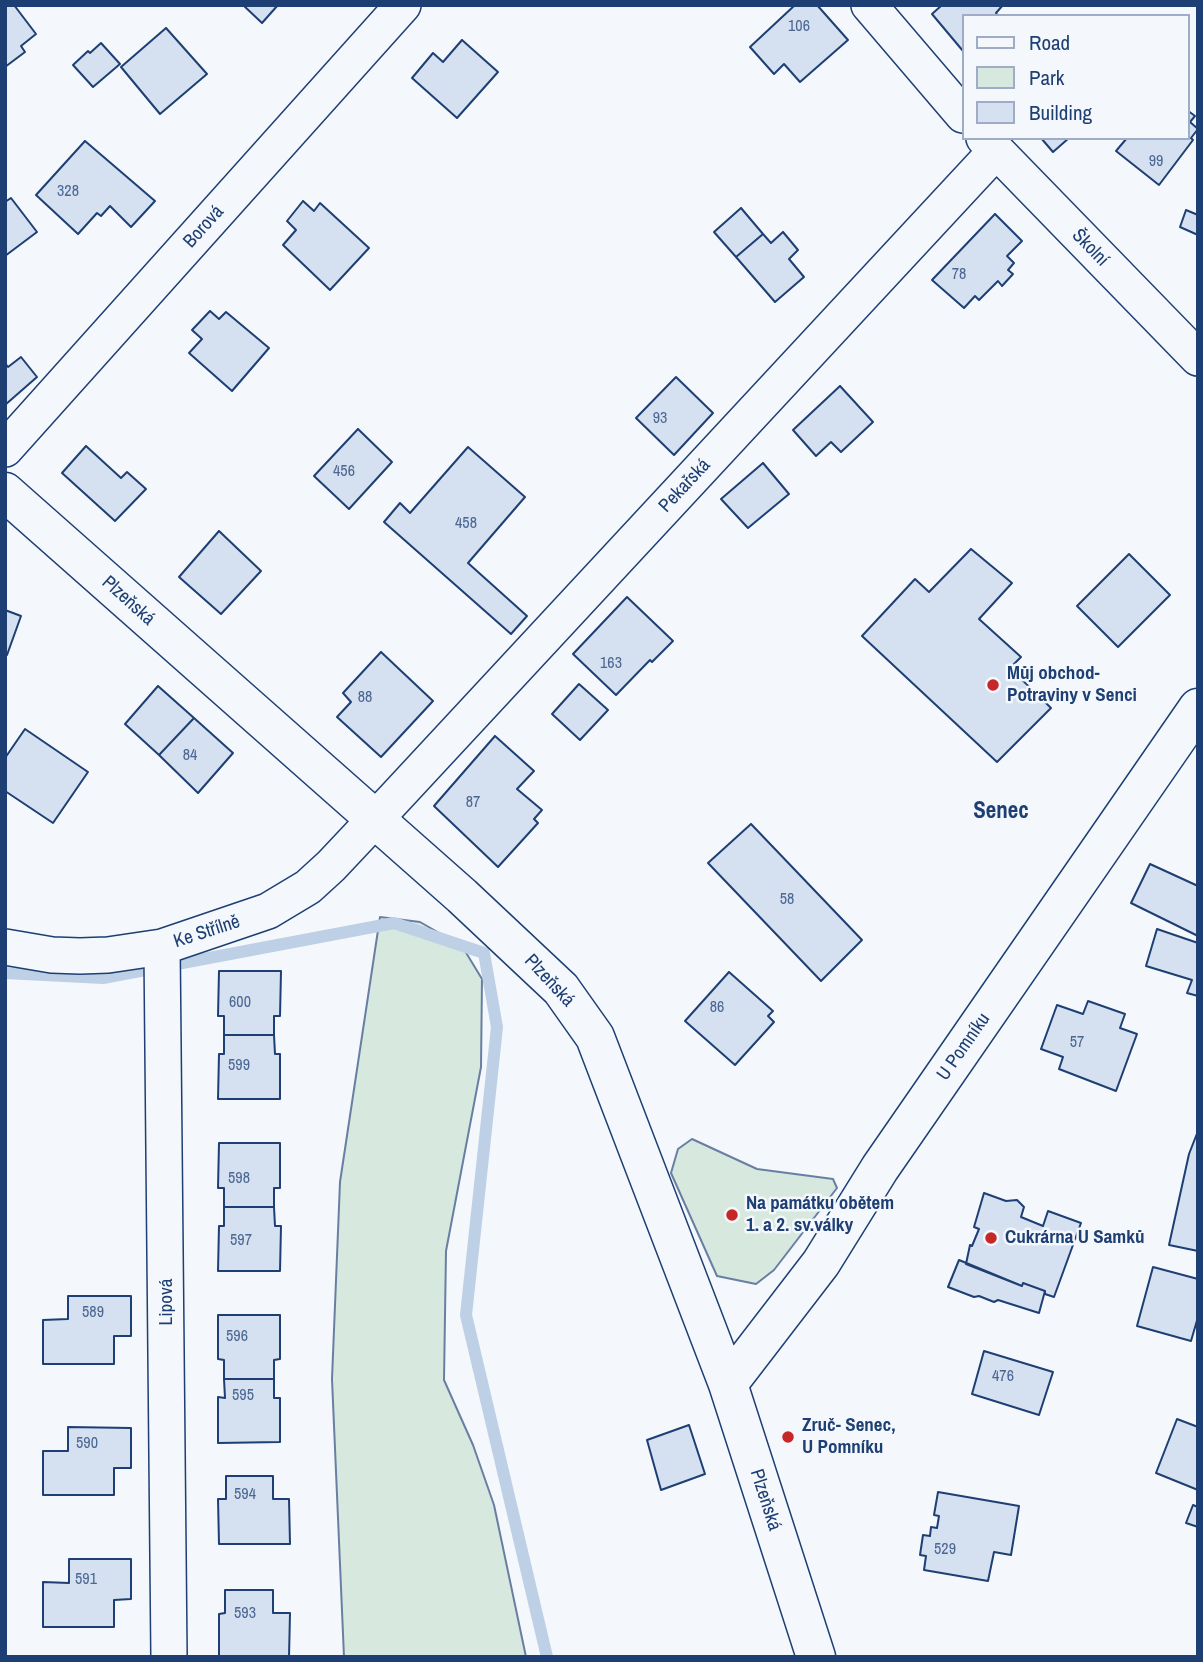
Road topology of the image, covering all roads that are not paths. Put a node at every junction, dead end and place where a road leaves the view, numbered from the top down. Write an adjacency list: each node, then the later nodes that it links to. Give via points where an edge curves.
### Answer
1 (403, 5): 6 (street, Borová)
2 (869, 5): 3 (street)
3 (962, 113)
4 (989, 145): 5 (street, Školní); 9 (street, Pekařská)
5 (1198, 358)
6 (5, 449)
7 (5, 492): 9 (main road, Plzeňská)
8 (1198, 708): 12 (main road, U Pomníku, via 880,1168 821,1263)
9 (373, 820): 11 (street, Ke Střílně, via 331,866 286,902); 12 (main road, Plzeňská, via 561,989 595,1037)
10 (5, 947): 11 (street, Ke Střílně, via 80,956)
11 (162, 947): 13 (street, Lipová)
12 (728, 1384): 14 (main road, Plzeňská)
13 (169, 1657)
14 (816, 1657)

